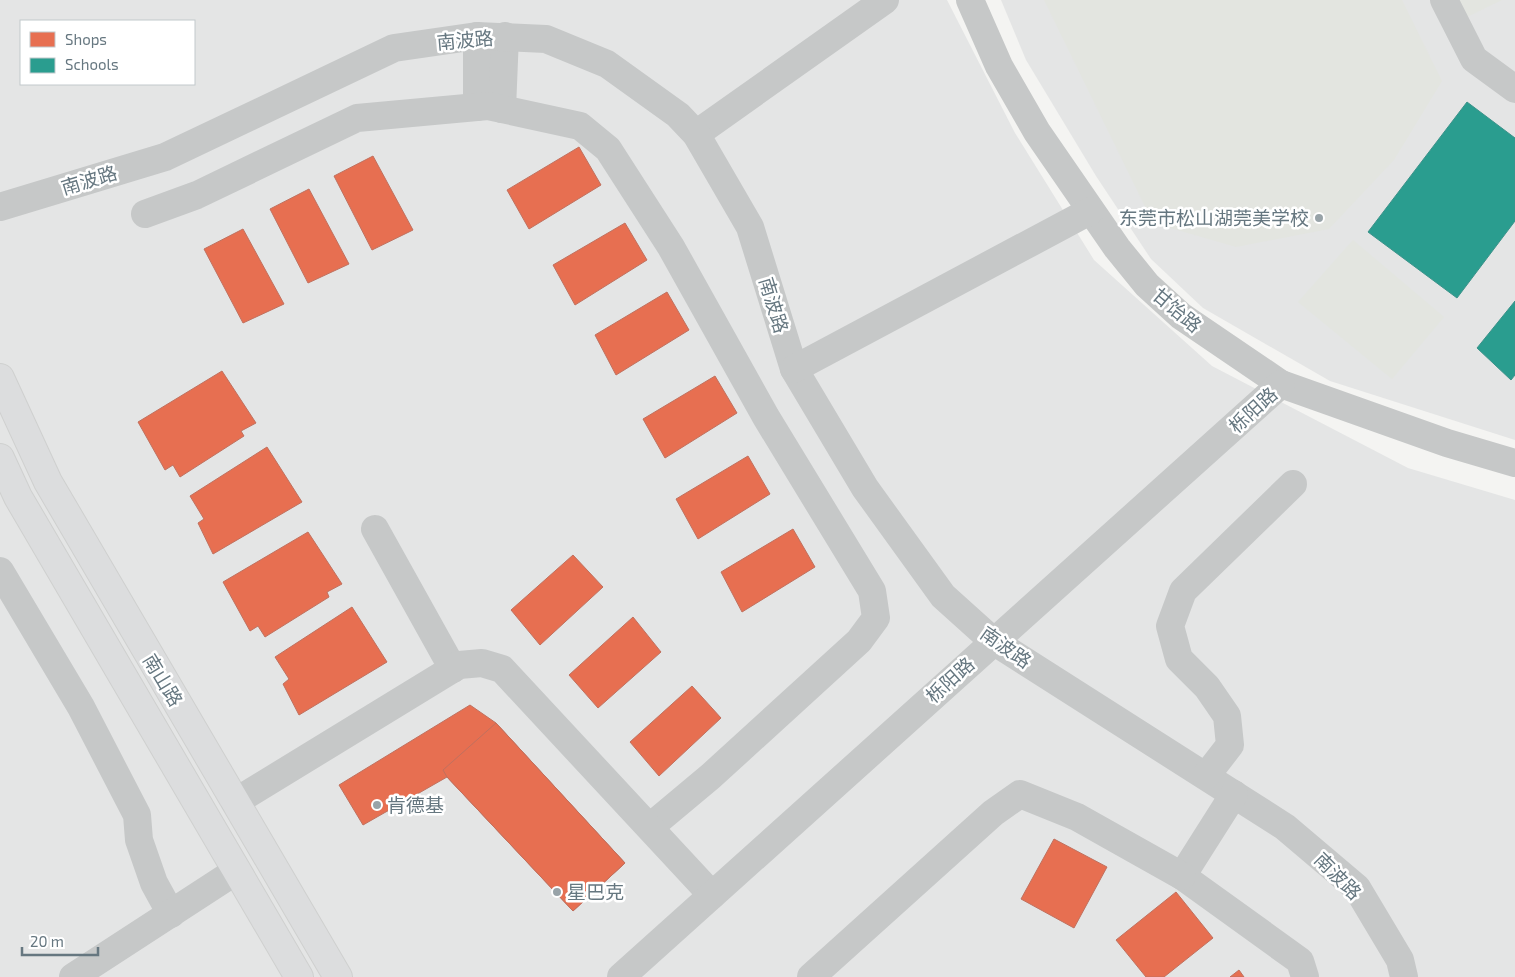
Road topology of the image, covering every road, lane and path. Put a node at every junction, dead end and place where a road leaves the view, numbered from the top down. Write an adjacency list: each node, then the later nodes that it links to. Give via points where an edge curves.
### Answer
1 (885, 0): 8 (street)
2 (970, 0): 10 (street, 甘饴路, via 999,66 1032,124)
3 (1444, 0): 6 (street, via 1474,59)
4 (477, 36): 5 (street, 南波路); 7 (street); 9 (street, 南波路, via 394,48 165,157)
5 (505, 36): 7 (street); 8 (street, 南波路, via 546,39 607,64 678,115)
6 (1515, 89)
7 (489, 108): 11 (street, via 357,118 197,195); 25 (street, via 580,126 608,149 672,247 766,417 872,591 876,618 859,641)
8 (696, 134): 12 (street, 南波路, via 750,227)
9 (0, 207)
10 (1090, 210): 12 (street); 14 (street, 甘饴路, via 1147,285 1181,316)
11 (144, 214)
12 (794, 369): 20 (street, 南波路, via 865,488 943,596)
13 (0, 378): 24 (main road, 南山路, via 48,482)
14 (1281, 384): 16 (street, 甘饴路, via 1447,444); 20 (street, 栎阳路)
15 (0, 458): 26 (main road, 南山路, via 23,505)
16 (1515, 463)
17 (1293, 484): 22 (street, via 1183,591 1170,626 1178,660 1207,686 1227,716 1230,745)
18 (375, 529): 21 (street)
19 (0, 571): 29 (street, via 81,707 136,815 142,849 154,883)
20 (993, 641): 22 (street, 南波路); 28 (street, 栎阳路)
21 (453, 669): 24 (street); 25 (street, via 458,665 482,663 502,669)
22 (1206, 776): 23 (street, 南波路)
23 (1234, 794): 27 (street); 36 (street, 南波路, via 1286,827 1356,888 1400,960)
24 (235, 802): 32 (main road, 南山路)
25 (650, 828): 28 (street)
26 (236, 871): 29 (street); 31 (main road, 南山路)
27 (1182, 876): 34 (street, via 1077,817 1020,794 992,813); 35 (street, via 1300,961)
28 (712, 895): 33 (street, 栎阳路)
29 (171, 914): 30 (street)
30 (73, 977)
31 (299, 977)
32 (338, 977)
33 (621, 977)
34 (811, 977)
35 (1305, 977)
36 (1404, 977)

